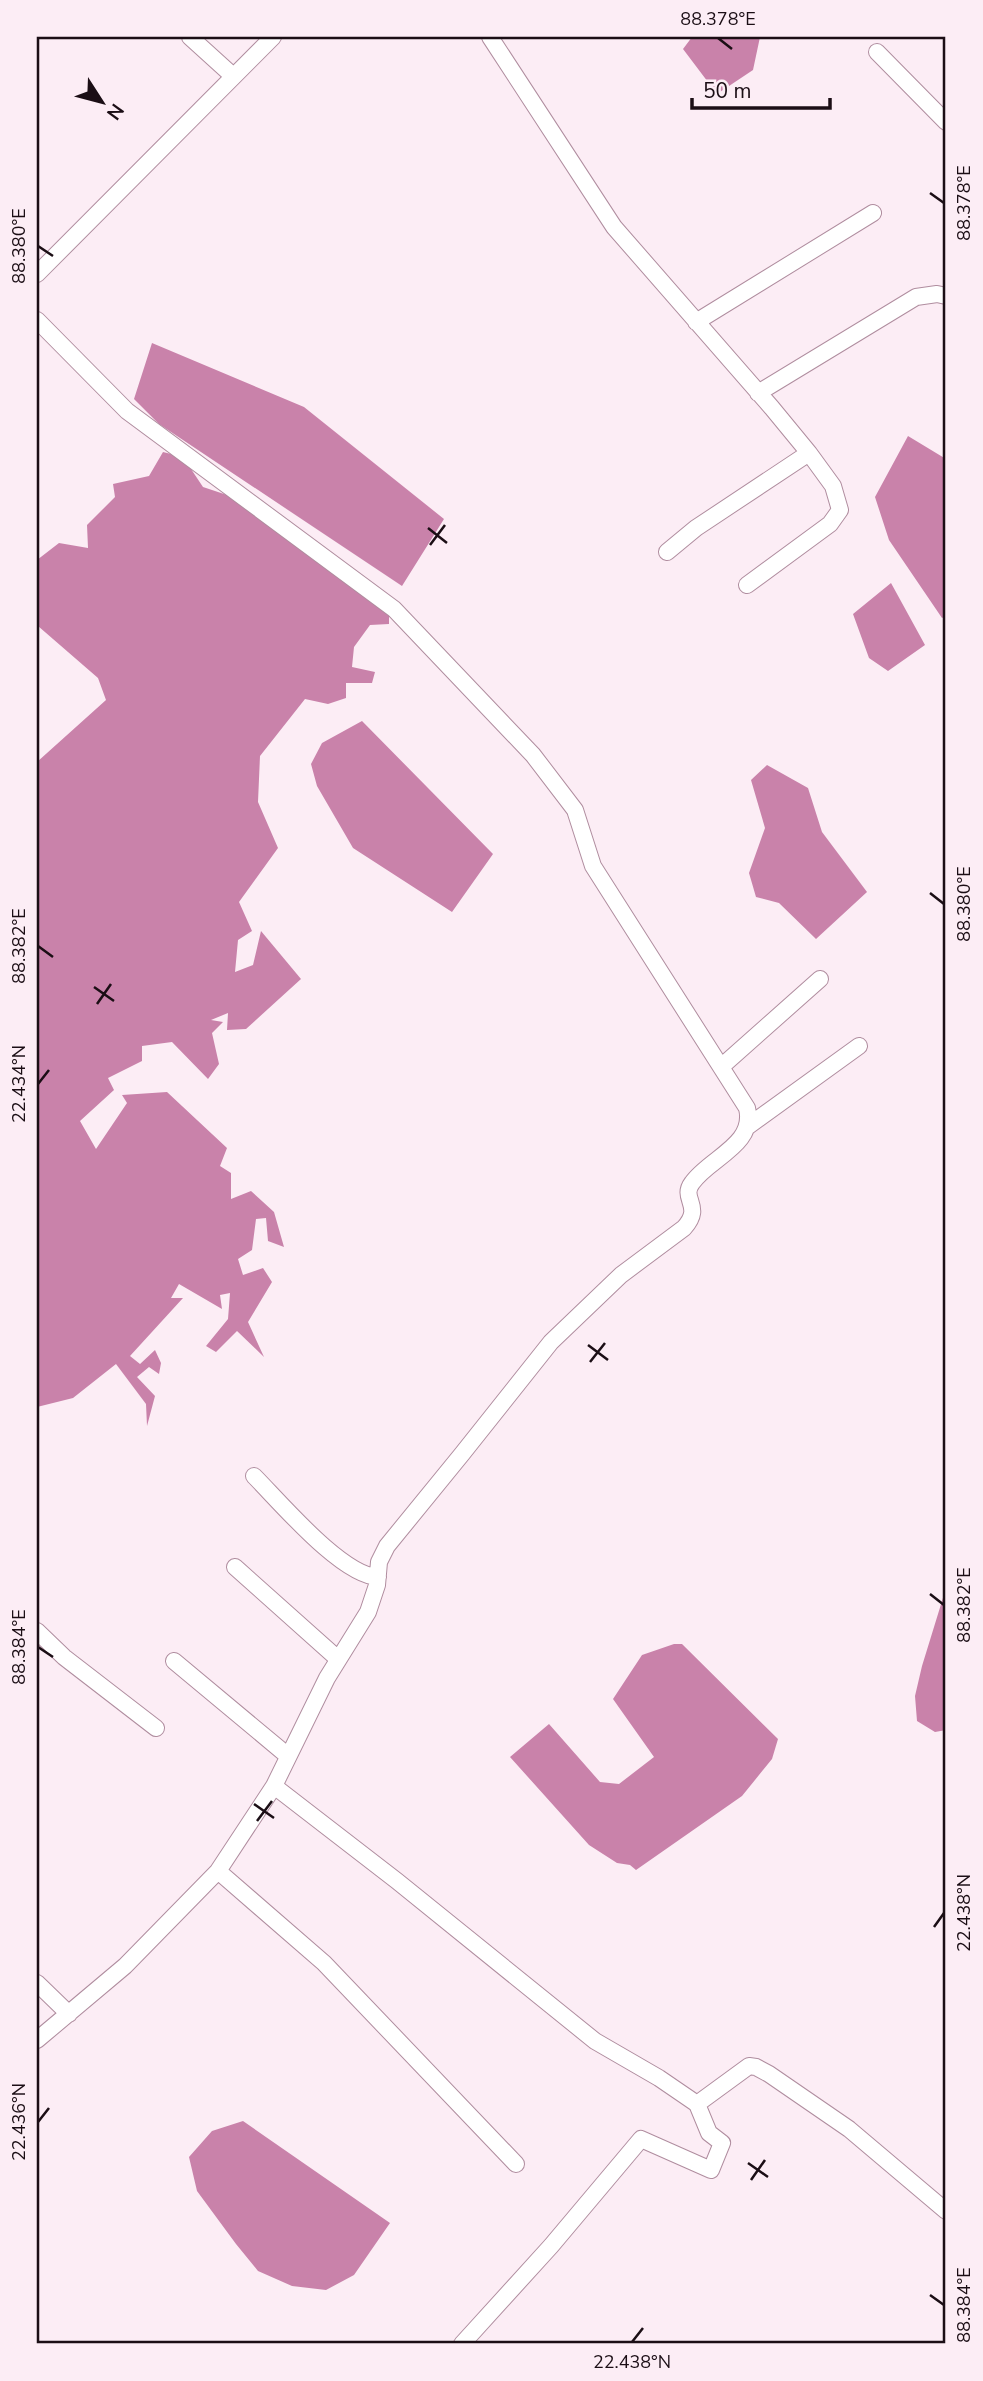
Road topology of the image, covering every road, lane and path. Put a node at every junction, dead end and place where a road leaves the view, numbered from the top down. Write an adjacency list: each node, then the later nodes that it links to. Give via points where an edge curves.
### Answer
1 (190, 37): 5 (street)
2 (272, 37): 5 (street)
3 (490, 37): 11 (street, via 614,227)
4 (877, 52): 6 (street)
5 (233, 76): 8 (street)
6 (946, 122)
7 (873, 213): 11 (street)
8 (37, 274)
9 (946, 296): 12 (street, via 916,297)
10 (37, 320): 18 (street, via 127,411 394,609 533,755 575,810 593,866)
11 (696, 322): 12 (street)
12 (758, 393): 13 (street)
13 (808, 453): 14 (street); 15 (street, via 833,486 840,510 830,524)
14 (667, 552)
15 (747, 585)
16 (820, 979): 18 (street)
17 (859, 1046): 19 (street)
18 (721, 1067): 19 (street, via 747,1108)
19 (747, 1127): 22 (street, via 737,1142 691,1183 692,1220 621,1275 540,1354 387,1546)
20 (254, 1476): 22 (street, via 335,1556 363,1575)
21 (235, 1567): 24 (street)
22 (378, 1577): 24 (street, via 368,1612)
23 (37, 1631): 26 (street)
24 (338, 1659): 27 (street)
25 (173, 1661): 27 (street)
26 (156, 1728)
27 (288, 1756): 28 (street)
28 (274, 1786): 29 (street); 33 (street, via 587,2035)
29 (218, 1871): 31 (street, via 125,1966); 34 (street, via 324,1963)
30 (37, 1983): 31 (street)
31 (69, 2014): 32 (street)
32 (37, 2040)
33 (697, 2104): 35 (street, via 745,2068 756,2067 849,2129); 36 (street, via 709,2133 722,2143 711,2170 641,2139)
34 (516, 2165)
35 (946, 2211)
36 (462, 2344)

